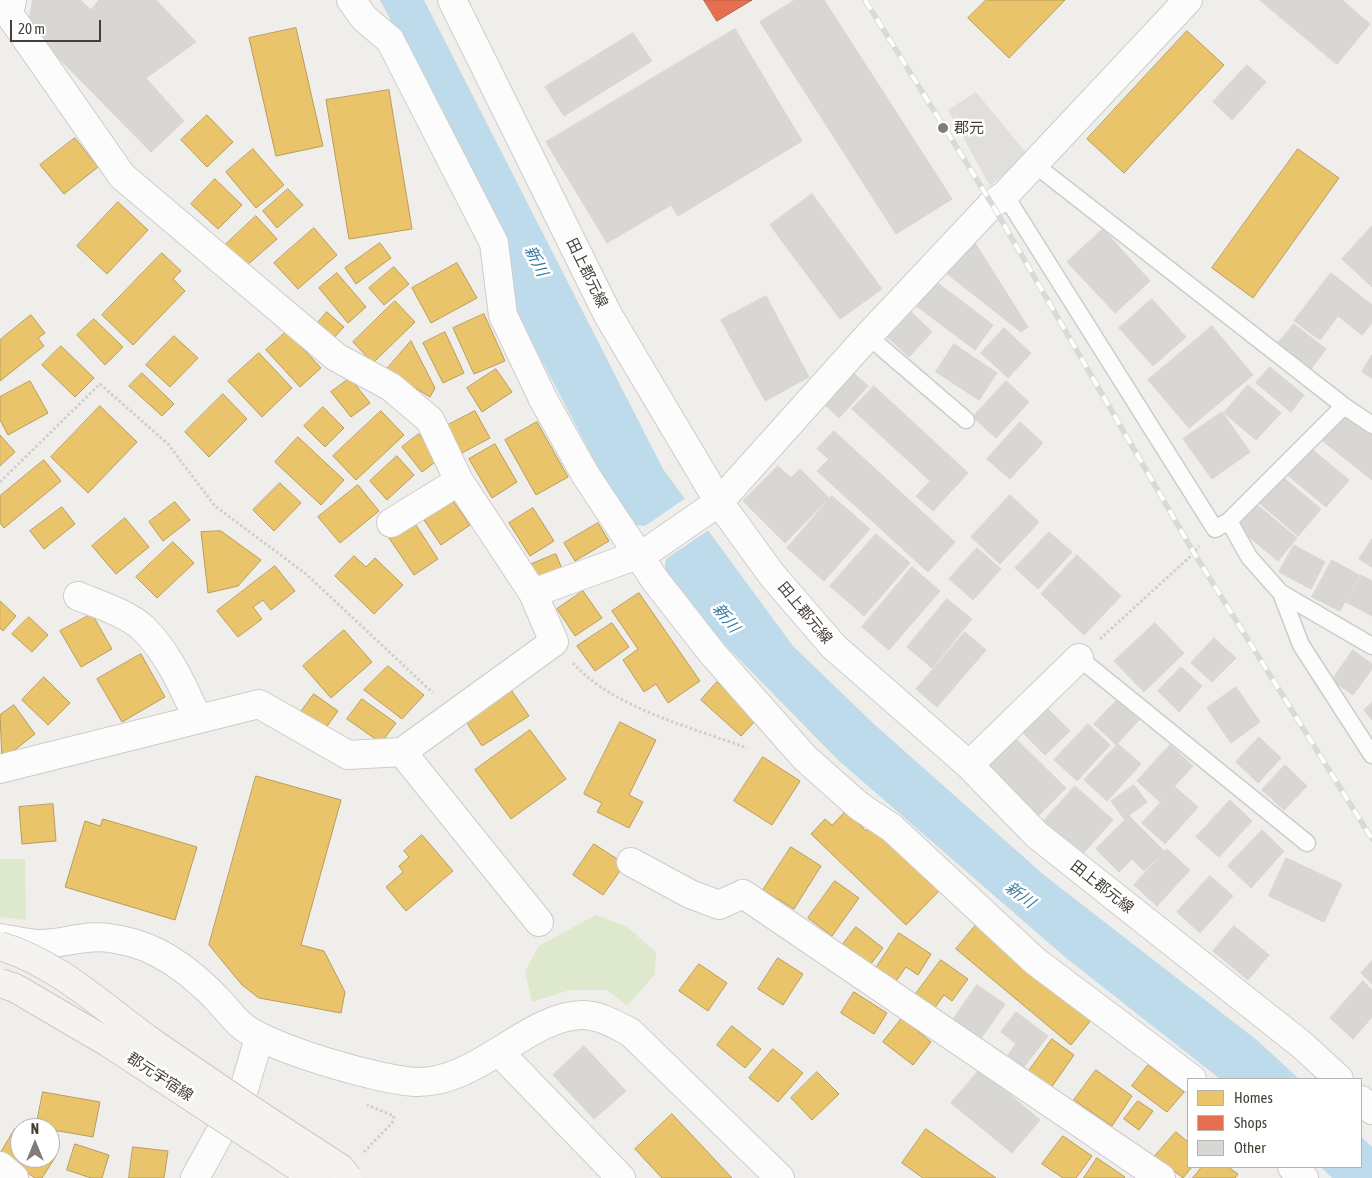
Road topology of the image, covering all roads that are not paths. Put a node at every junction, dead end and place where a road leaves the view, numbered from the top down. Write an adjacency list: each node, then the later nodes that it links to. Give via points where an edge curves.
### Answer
1 (352, 0): 15 (street, via 364,18 390,40 494,243 503,315 543,400 585,474)
2 (452, 0): 12 (street, 田上郡元線, via 608,316)
3 (1188, 0): 5 (street)
4 (7, 12): 11 (street, via 122,176 336,357 391,387 430,420)
5 (1034, 164): 6 (street); 8 (lane)
6 (1005, 194): 7 (street); 14 (lane)
7 (868, 336): 9 (lane); 12 (street)
8 (1344, 406): 10 (lane); 14 (lane)
9 (966, 420)
10 (1372, 425)
11 (459, 481): 13 (street); 16 (street)
12 (714, 505): 15 (street); 24 (street, 田上郡元線, via 834,647)
13 (391, 523)
14 (1222, 525): 17 (lane)
15 (643, 553): 16 (street); 34 (street, via 713,654 805,758 859,806 892,828 1034,961)
16 (533, 593): 22 (street, via 554,642)
17 (1281, 593): 19 (lane); 23 (lane, via 1301,645)
18 (78, 596): 21 (street, via 143,628 172,664)
19 (1372, 646)
20 (1079, 658): 24 (street); 26 (lane)
21 (198, 719): 22 (street, via 259,704 348,755); 25 (street)
22 (402, 752): 28 (street)
23 (1372, 755)
24 (969, 765): 35 (street, 田上郡元線, via 1037,835 1302,1045)
25 (0, 769)
26 (1307, 843)
27 (631, 862): 46 (street, via 719,906 742,894)
28 (539, 922)
29 (0, 938): 32 (street, via 38,944 108,937 156,952 192,976 241,1025)
30 (0, 946): 43 (street, bridge, via 50,968 224,1093 340,1168)
31 (0, 983): 42 (street, 郡元宇宿線, bridge, via 109,1043)
32 (259, 1038): 33 (street, via 377,1075 415,1082 440,1080); 41 (street, via 244,1089)
33 (499, 1052): 44 (street); 45 (street, via 560,1018 586,1015 610,1021 630,1032)
34 (1191, 1078)
35 (1338, 1078)
36 (1362, 1101): 37 (street)
37 (1372, 1110)
38 (0, 1166): 40 (street)
39 (1293, 1168): 47 (street)
40 (14, 1178)
41 (194, 1178)
42 (315, 1178)
43 (348, 1178)
44 (621, 1178)
45 (780, 1178)
46 (1161, 1178)
47 (1304, 1178)

